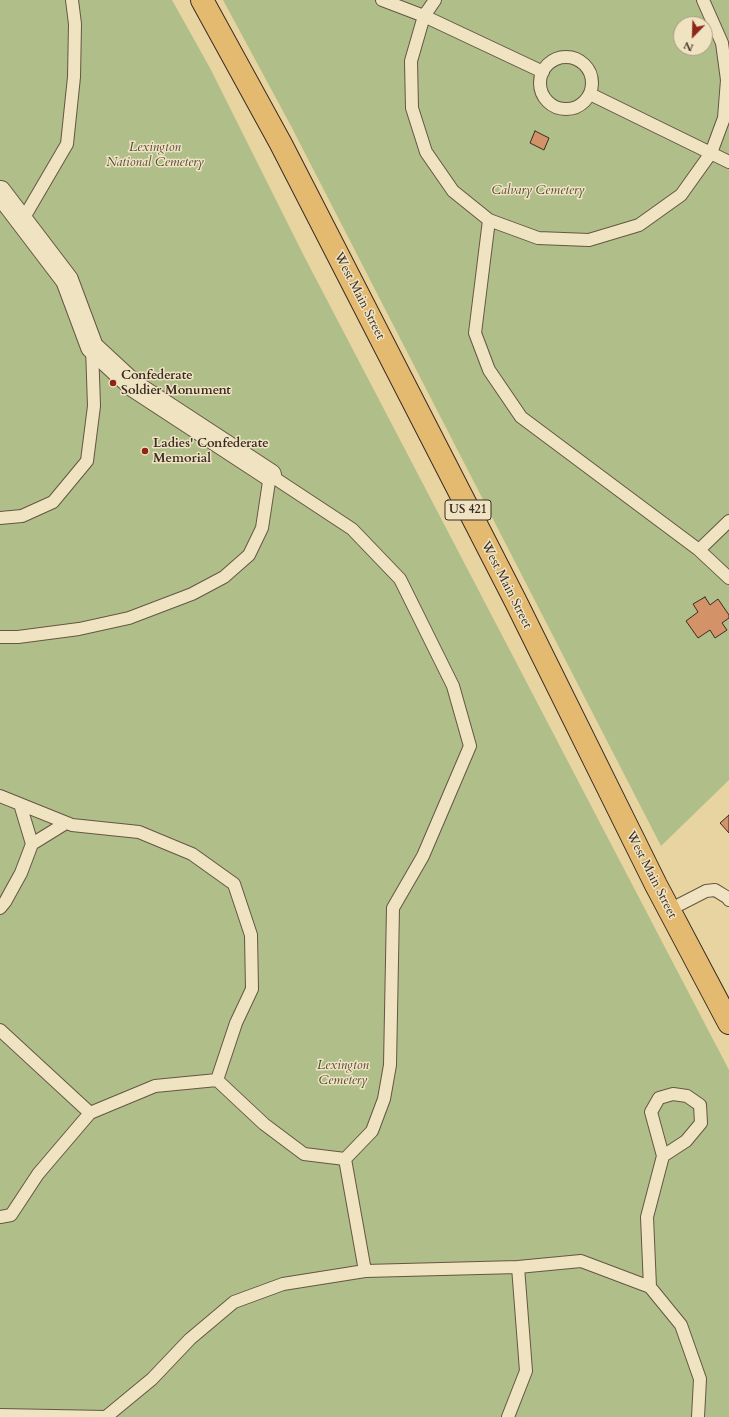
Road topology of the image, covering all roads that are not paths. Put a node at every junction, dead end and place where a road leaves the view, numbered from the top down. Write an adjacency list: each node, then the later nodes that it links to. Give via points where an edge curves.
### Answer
1 (72, 0): 14 (lane, via 75,24 74,77 67,144)
2 (202, 0): 28 (main road, West Main Street / US 421, via 281,144 516,602)
3 (382, 0): 6 (lane)
4 (435, 0): 6 (lane)
5 (703, 0): 7 (lane)
6 (424, 16): 8 (lane); 13 (lane, via 411,61 412,108 426,152 453,191)
7 (726, 43): 10 (lane, via 724,118)
8 (543, 72): 9 (lane, via 540,80 541,90 545,98 560,108 569,109 577,106); 9 (lane, via 547,65 562,57 578,59 589,70 592,78)
9 (590, 94): 10 (lane)
10 (711, 153): 11 (lane); 13 (lane, via 681,195 639,225 589,240 538,238)
11 (729, 162)
12 (0, 192): 14 (street)
13 (489, 220): 19 (lane, via 475,333 489,370 522,417)
14 (22, 221): 15 (street, via 67,280)
15 (92, 347): 16 (street, via 134,386); 17 (lane, via 94,406 88,461 53,502 22,516)
16 (270, 475): 21 (lane, via 262,528 249,555 224,577 192,594 129,618 79,629); 34 (lane, via 352,530 400,579 453,686 470,746 423,856 393,908 390,1065 384,1099 372,1131)
17 (0, 518)
18 (729, 521): 19 (lane)
19 (699, 550): 20 (lane)
20 (729, 578)
21 (0, 637)
22 (0, 796): 23 (lane)
23 (20, 804): 24 (lane); 25 (lane)
24 (66, 823): 25 (lane); 31 (lane, via 139,832 192,854 234,884 251,936 252,989 236,1023)
25 (32, 844): 27 (lane, via 21,873)
26 (729, 900): 28 (lane, via 715,890 706,891)
27 (0, 908)
28 (669, 910): 29 (main road, West Main Street / US 421)
29 (729, 1023)
30 (0, 1030): 32 (lane)
31 (217, 1080): 32 (lane, via 155,1086); 34 (lane, via 264,1124 304,1154)
32 (90, 1113): 35 (lane, via 38,1174 11,1215)
33 (663, 1156): 33 (lane, via 686,1141 701,1123 700,1105 687,1096 673,1094 659,1098 651,1112); 38 (lane, via 647,1217)
34 (345, 1159): 37 (lane)
35 (0, 1217)
36 (518, 1266): 37 (lane); 38 (lane, via 581,1261); 40 (lane, via 526,1371)
37 (364, 1271): 39 (lane, via 283,1284 234,1302 190,1339 152,1379 106,1417)
38 (650, 1287): 41 (lane, via 681,1325 700,1379)
39 (0, 1415)
40 (508, 1417)
41 (698, 1417)

